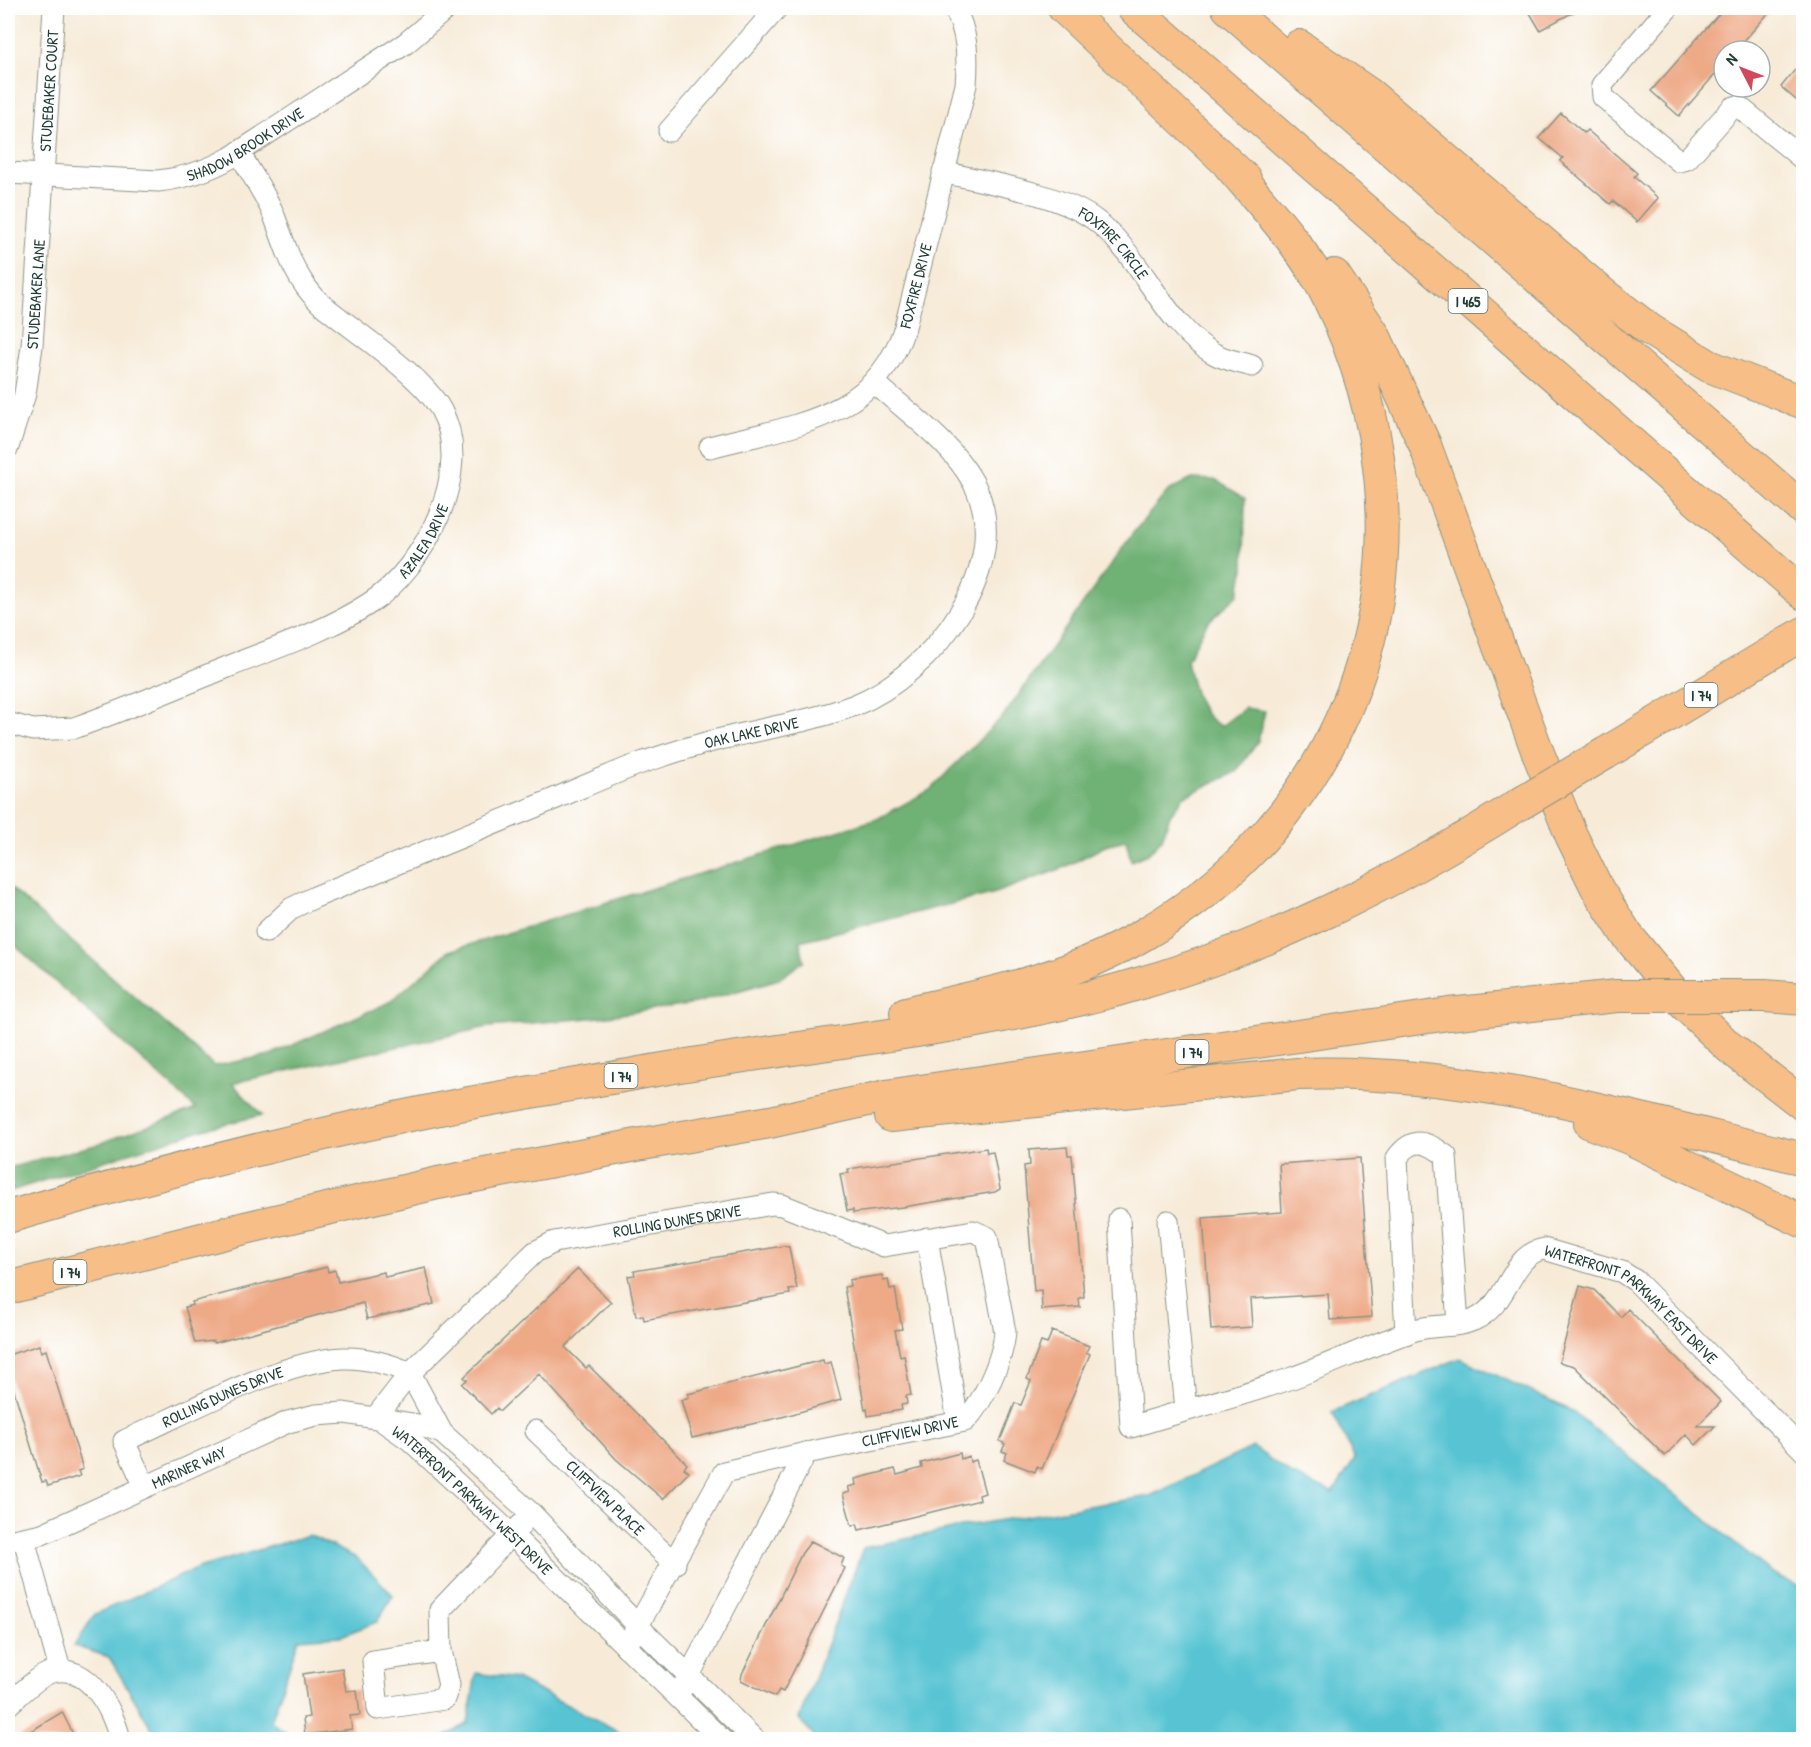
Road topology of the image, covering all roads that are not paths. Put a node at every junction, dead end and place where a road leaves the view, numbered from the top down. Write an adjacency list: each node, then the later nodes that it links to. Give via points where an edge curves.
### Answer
1 (54, 8): 16 (street, STUDEBAKER COURT)
2 (447, 8): 11 (street, SHADOW BROOK DRIVE, via 406,43)
3 (777, 8): 10 (street)
4 (954, 8): 14 (street, FOXFIRE DRIVE, via 965,34 968,60 966,85)
5 (1064, 8): 13 (highway)
6 (1133, 8): 23 (highway, I 465)
7 (1228, 8): 22 (highway)
8 (1242, 8): 19 (highway, via 1370,94 1650,330 1709,366)
9 (1668, 8): 12 (street, via 1602,85 1603,97 1679,161 1687,159 1738,106)
10 (669, 130)
11 (239, 152): 16 (street, SHADOW BROOK DRIVE, via 216,166 176,179 141,181); 25 (street, AZALEA DRIVE, via 306,287 319,302 421,384 436,403 453,448 450,487 426,539 407,567 385,592 343,620 74,728 33,730)
12 (1803, 160)
13 (1230, 165): 28 (highway, via 1302,254 1328,297 1367,398 1382,475 1383,550 1375,616 1352,691 1314,771 1274,827 1230,873 1168,920 1094,961 1009,990); 30 (highway, via 1275,205 1312,246 1374,334 1425,445 1538,753 1598,890 1627,935 1680,1000 1729,1047)
14 (943, 172): 17 (street, FOXFIRE CIRCLE, via 1052,199 1090,216 1119,243 1185,328 1213,353); 18 (street, FOXFIRE DRIVE, via 905,327 894,357)
15 (8, 173): 16 (street, SHADOW BROOK DRIVE)
16 (43, 175): 20 (street, STUDEBAKER LANE, via 29,370)
17 (1252, 366)
18 (875, 383): 21 (street, FOXFIRE DRIVE, via 848,405 822,418); 26 (street, OAK LAKE DRIVE, via 964,468 977,489 986,529 985,553 972,592 939,640 905,675 850,706 713,740 636,765 315,897 292,908)
19 (1801, 401)
20 (8, 447)
21 (710, 447)
22 (1803, 510)
23 (1803, 594)
24 (1800, 635): 28 (highway, I 74, bridge, via 1445,851 1341,908 1248,948 1160,978 1052,1006)
25 (8, 723)
26 (266, 932)
27 (1803, 999): 31 (highway, I 74, bridge, via 1617,996 1449,1014 886,1096)
28 (664, 1069): 33 (highway, I 74, via 453,1106 271,1147)
29 (1457, 1083): 31 (highway, via 1374,1074 1298,1074 888,1116); 32 (highway, via 1555,1099); 36 (highway, via 1605,1128)
30 (1803, 1105)
31 (770, 1122): 39 (highway, I 74, via 438,1183)
32 (1803, 1159)
33 (8, 1217)
34 (1119, 1218): 43 (street, WATERFRONT PARKWAY EAST DRIVE, via 1131,1427)
35 (1168, 1221): 43 (street)
36 (1803, 1222)
37 (927, 1238): 38 (street, ROLLING DUNES DRIVE, via 973,1231); 42 (street, ROLLING DUNES DRIVE, via 891,1246 874,1244 773,1204 554,1242 535,1252); 45 (street)
38 (987, 1238): 45 (street, CLIFFVIEW DRIVE, via 1004,1344 978,1407)
39 (8, 1288)
40 (1458, 1324): 41 (street, WATERFRONT PARKWAY EAST DRIVE); 41 (street, via 1446,1155 1429,1143 1417,1143 1404,1148 1397,1158); 48 (street, WATERFRONT PARKWAY EAST DRIVE, via 1490,1310 1503,1296 1521,1260 1536,1250 1622,1272 1640,1284)
41 (1412, 1332): 43 (street, WATERFRONT PARKWAY EAST DRIVE, via 1290,1378)
42 (410, 1373): 44 (street, ROLLING DUNES DRIVE); 47 (street); 50 (street, ROLLING DUNES DRIVE, via 385,1364 341,1358 269,1376 124,1441)
43 (1185, 1410)
44 (376, 1417): 47 (street, WATERFRONT PARKWAY WEST DRIVE); 50 (street, MARINER WAY, via 328,1414 288,1422); 52 (street, WATERFRONT PARKWAY WEST DRIVE, via 410,1440)
45 (958, 1422): 49 (street, CLIFFVIEW DRIVE)
46 (536, 1431): 54 (street, CLIFFVIEW PLACE)
47 (442, 1433): 51 (street, WATERFRONT PARKWAY WEST DRIVE)
48 (1803, 1451)
49 (806, 1453): 54 (street, CLIFFVIEW DRIVE, via 724,1472); 59 (street)
50 (145, 1487): 53 (street, MARINER WAY, via 42,1534)
51 (532, 1514): 52 (street); 55 (street, WATERFRONT PARKWAY WEST DRIVE)
52 (512, 1534): 56 (street, WATERFRONT PARKWAY WEST DRIVE); 57 (street, via 440,1610)
53 (16, 1540): 58 (street)
54 (675, 1563): 55 (street, CLIFFVIEW DRIVE)
55 (639, 1627): 56 (street, CLIFFVIEW DRIVE); 59 (street, WATERFRONT PARKWAY WEST DRIVE)
56 (627, 1647): 60 (street, WATERFRONT PARKWAY WEST DRIVE)
57 (441, 1651)
58 (66, 1671): 61 (street, via 48,1674); 62 (street, via 81,1675 92,1686 112,1718)
59 (690, 1676): 60 (street); 64 (street, WATERFRONT PARKWAY WEST DRIVE)
60 (678, 1695): 63 (street, WATERFRONT PARKWAY WEST DRIVE)
61 (8, 1705)
62 (120, 1740)
63 (722, 1740)
64 (755, 1740)

